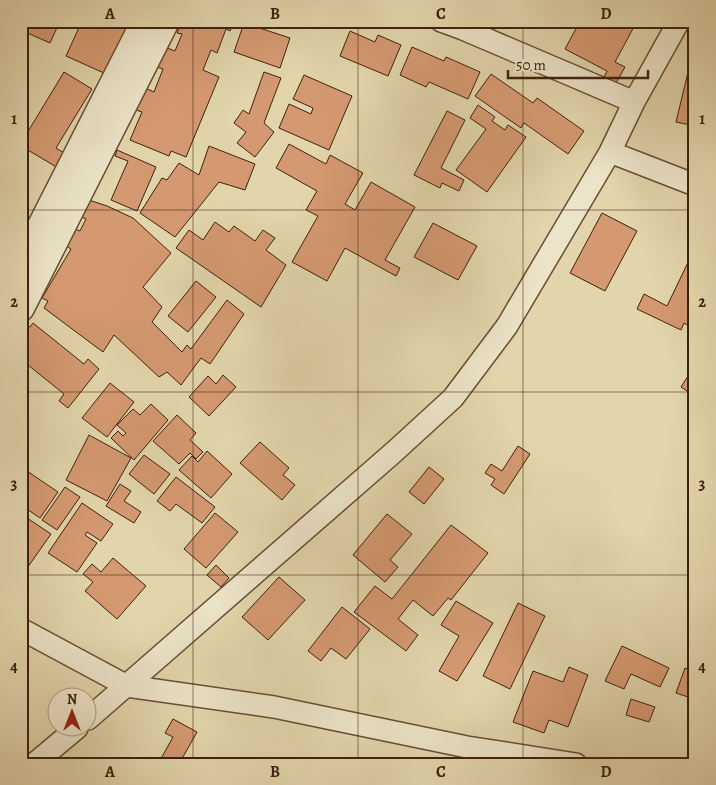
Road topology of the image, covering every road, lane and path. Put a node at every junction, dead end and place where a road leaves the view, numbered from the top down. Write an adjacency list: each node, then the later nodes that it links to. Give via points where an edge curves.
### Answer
1 (144, 21): 8 (street)
2 (166, 21): 9 (street)
3 (441, 21): 5 (street)
4 (679, 21): 5 (street)
5 (634, 102): 6 (street)
6 (610, 152): 7 (street); 11 (street, via 507,326 453,398)
7 (695, 185)
8 (21, 265)
9 (21, 308)
10 (21, 629): 11 (street)
11 (127, 686): 12 (street); 15 (street, via 274,708 467,747)
12 (98, 711)
13 (65, 738): 14 (street)
14 (34, 764)
15 (576, 764)

